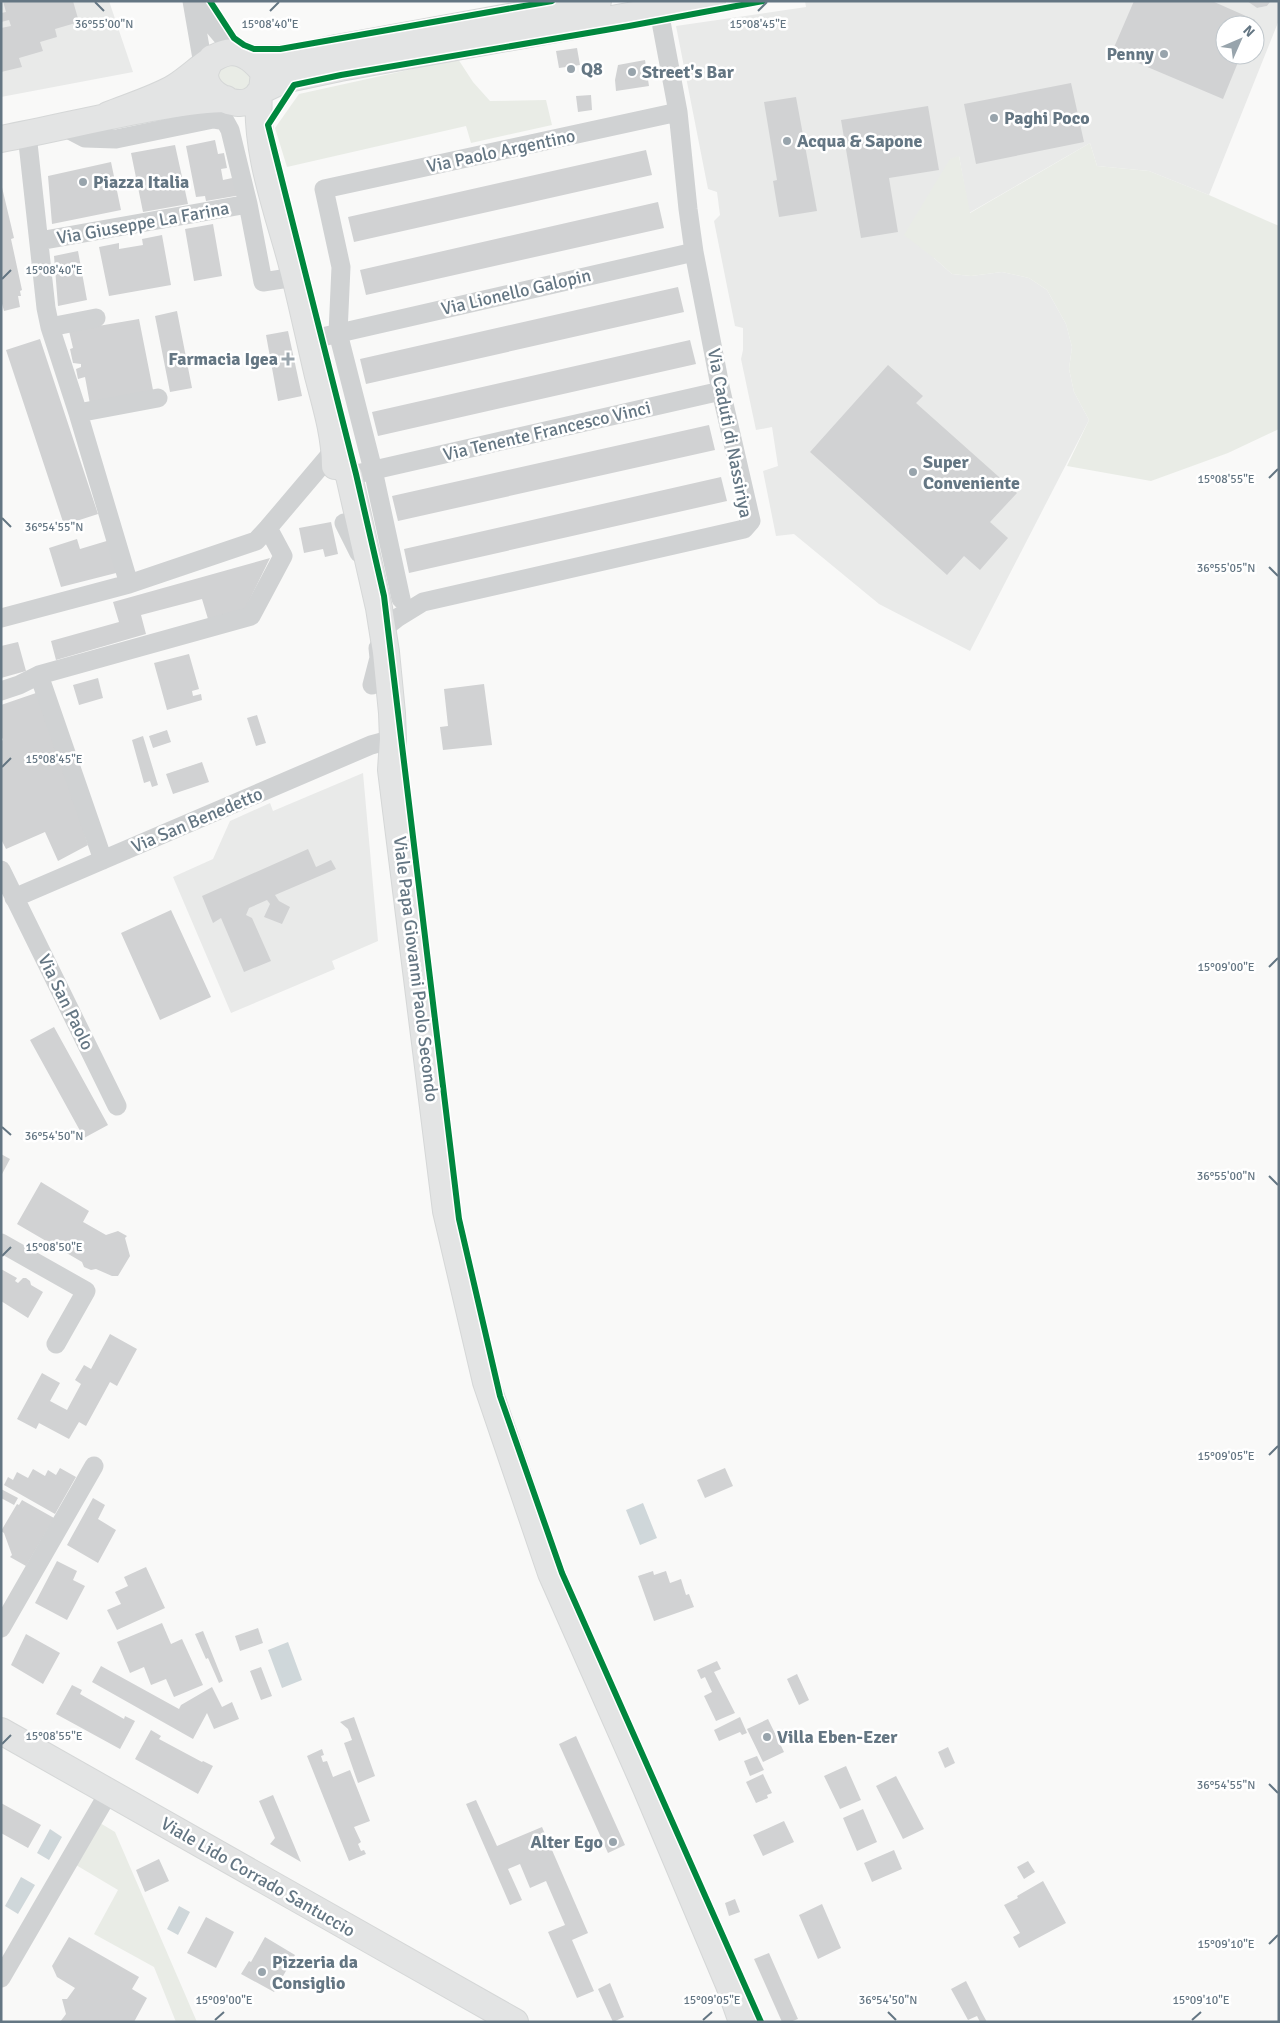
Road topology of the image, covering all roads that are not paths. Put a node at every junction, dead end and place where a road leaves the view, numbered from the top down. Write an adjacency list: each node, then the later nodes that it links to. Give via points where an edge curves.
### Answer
1 (192, 1): 6 (street)
2 (202, 1): 6 (street, via 215,28)
3 (598, 1): 6 (street, via 294,57)
4 (712, 1): 5 (street)
5 (659, 11): 7 (street, via 330,70 283,80); 9 (street, Via Caduti di Nassiriya)
6 (221, 62): 7 (street, via 256,63 264,73); 8 (street, via 214,92); 10 (street, via 175,87)
7 (260, 92): 8 (street, via 251,100); 14 (street, via 258,122)
8 (229, 101): 10 (street, via 207,99); 14 (street, via 241,113)
9 (678, 112): 17 (street, Via Caduti di Nassiriya); 21 (street, Via Paolo Argentino, via 324,189 341,267)
10 (108, 115): 11 (street)
11 (64, 127): 12 (street); 15 (street, via 85,138 116,139 214,119 225,121)
12 (27, 134): 13 (street); 16 (street)
13 (1, 139)
14 (266, 173): 18 (street)
15 (248, 204): 16 (street, Via Giuseppe La Farina); 18 (street, via 263,282)
16 (39, 241): 20 (street)
17 (694, 252): 21 (street, Via Lionello Galopin); 23 (street, Via Caduti di Nassiriya)
18 (295, 277): 22 (street)
19 (96, 318): 20 (street)
20 (50, 327): 25 (street)
21 (338, 333): 22 (street, Via Lionello Galopin); 27 (street)
22 (309, 340): 26 (street)
23 (721, 391): 27 (street, Via Tenente Francesco Vinci); 31 (street, Via Caduti di Nassiriya, via 751,521 744,529)
24 (158, 398): 25 (street)
25 (78, 413): 30 (street)
26 (335, 449): 27 (street); 29 (street)
27 (352, 475): 28 (street, via 335,489); 31 (street)
28 (344, 523): 31 (street, via 359,550 368,597); 34 (street, via 363,608)
29 (268, 528): 30 (street, via 256,541); 33 (street, via 283,556 251,616)
30 (129, 584): 32 (street)
31 (385, 608): 34 (street, via 374,624 379,658); 36 (street)
32 (1, 618)
33 (39, 675): 35 (street); 37 (street)
34 (372, 685): 36 (street)
35 (1, 691)
36 (386, 741): 37 (street, Via San Benedetto); 48 (street, Viale Papa Giovanni Paolo Secondo, via 446,1210 486,1382 551,1572)
37 (103, 860): 39 (street, Via San Benedetto)
38 (1, 870): 39 (street, Via San Paolo)
39 (14, 898): 40 (street, Via San Paolo)
40 (117, 1106)
41 (1, 1243): 42 (street, via 86,1291)
42 (56, 1344)
43 (94, 1466): 44 (street)
44 (1, 1628)
45 (1, 1731): 46 (street, Viale Lido Corrado Santuccio)
46 (109, 1792): 47 (street); 49 (street, Viale Lido Corrado Santuccio)
47 (3, 1969)
48 (729, 1985): 50 (street); 51 (street)
49 (515, 2022)
50 (742, 2022)
51 (751, 2022)

